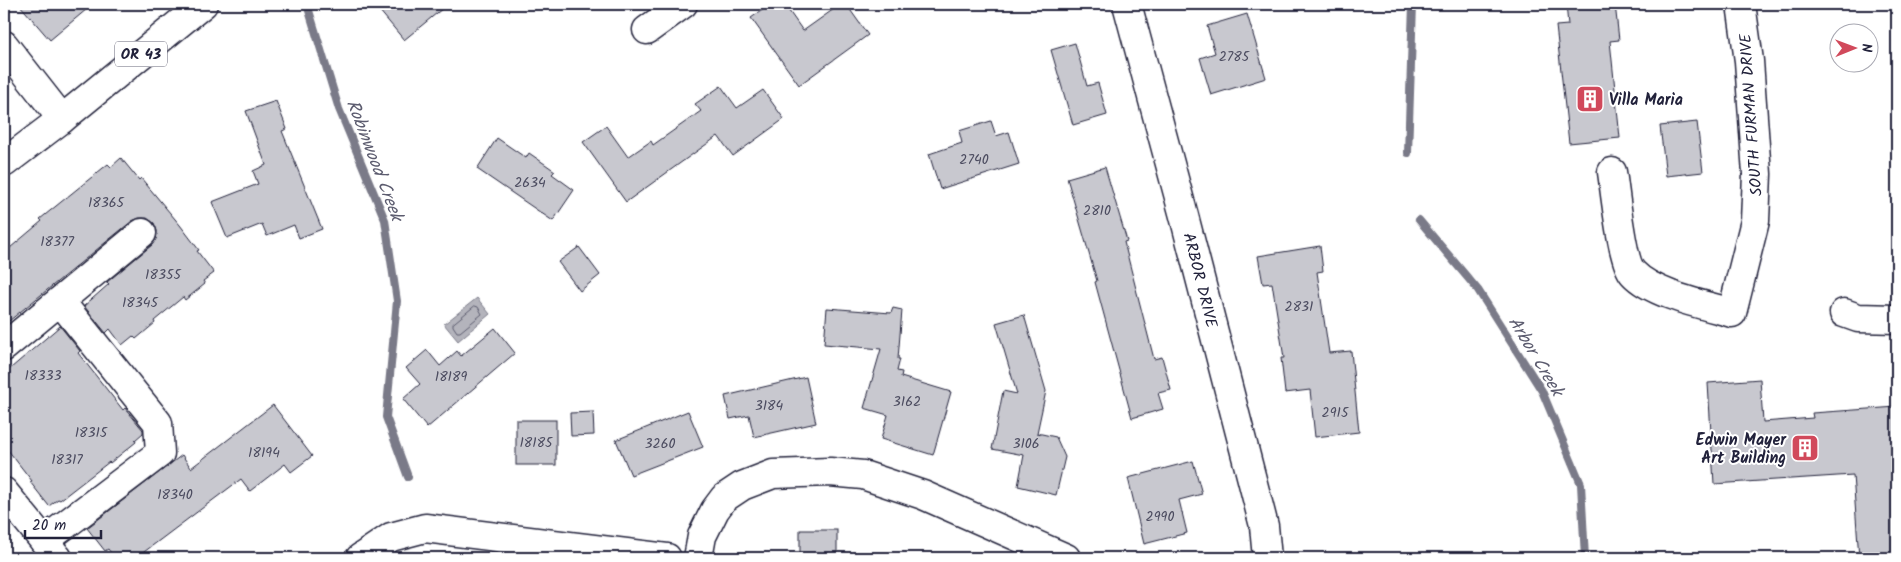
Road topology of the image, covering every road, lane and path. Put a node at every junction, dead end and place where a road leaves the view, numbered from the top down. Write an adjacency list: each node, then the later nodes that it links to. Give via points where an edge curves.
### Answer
1 (203, 4): 7 (street, OR 43)
2 (683, 4): 5 (street)
3 (1127, 4): 21 (street, ARBOR DRIVE, via 1261,516)
4 (1741, 4): 9 (street, SOUTH FURMAN DRIVE, via 1749,61 1757,174 1755,221 1732,313 1654,288 1632,273 1626,258)
5 (647, 30)
6 (4, 45): 7 (street)
7 (62, 119): 8 (street, OR 43)
8 (4, 163)
9 (1612, 172)
10 (142, 233): 11 (street)
11 (60, 301): 14 (street); 16 (street, via 158,423 160,453)
12 (1844, 313): 13 (street, via 1858,318)
13 (1897, 319)
14 (4, 347)
15 (4, 492): 16 (street)
16 (51, 550)
17 (360, 558): 18 (street, via 391,537 425,528)
18 (666, 558)
19 (698, 558): 20 (street, via 702,536 715,510 724,498 742,486 773,474 830,472 863,475 923,494)
20 (1066, 558)
21 (1267, 558)

